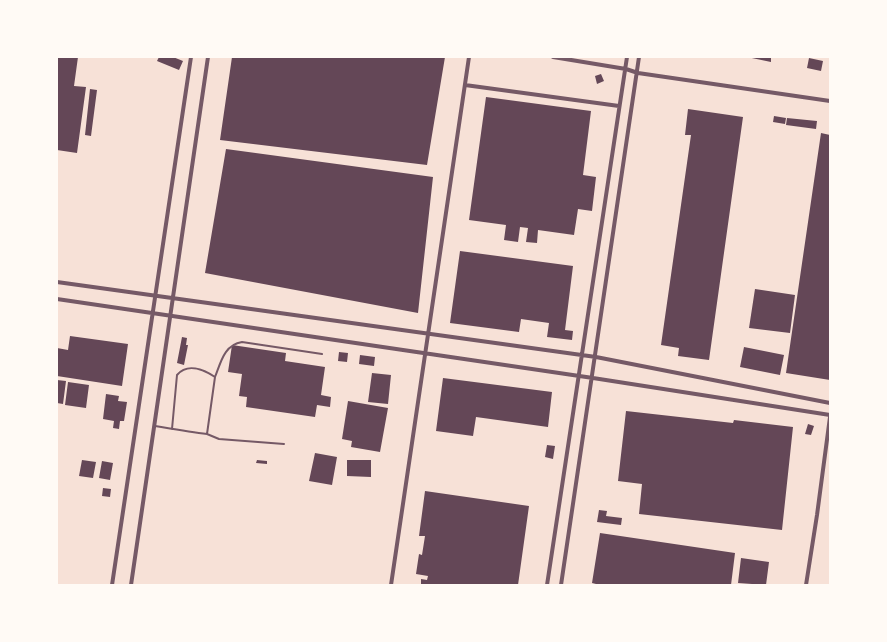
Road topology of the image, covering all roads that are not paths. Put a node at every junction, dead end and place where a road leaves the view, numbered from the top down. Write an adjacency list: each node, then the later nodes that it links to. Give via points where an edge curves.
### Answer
1 (191, 57): 13 (street)
2 (208, 57): 14 (street)
3 (469, 57): 9 (street)
4 (553, 57): 7 (street)
5 (627, 57): 7 (street)
6 (639, 57): 8 (street)
7 (626, 69): 8 (street); 11 (street)
8 (638, 73): 10 (street); 22 (street)
9 (465, 85): 11 (street); 18 (street)
10 (830, 101)
11 (619, 106): 21 (street)
12 (57, 282): 13 (street)
13 (155, 296): 14 (street); 16 (street)
14 (174, 298): 17 (street); 18 (street)
15 (57, 300): 16 (street)
16 (152, 314): 17 (street); 32 (street)
17 (171, 317): 20 (street); 28 (street)
18 (427, 334): 20 (street); 21 (street)
19 (322, 354): 24 (lane, via 236,343 223,355)
20 (424, 354): 23 (street); 34 (street)
21 (581, 355): 22 (street); 23 (street)
22 (596, 357): 25 (street); 26 (street)
23 (578, 376): 25 (street); 35 (street)
24 (215, 377): 29 (lane, via 197,369 179,372); 30 (lane)
25 (593, 378): 27 (street); 36 (street)
26 (830, 403)
27 (830, 416): 37 (street)
28 (154, 426): 29 (lane); 33 (street)
29 (172, 429): 30 (lane)
30 (207, 434): 31 (lane, via 219,439)
31 (284, 444)
32 (112, 585)
33 (131, 585)
34 (391, 585)
35 (547, 585)
36 (561, 585)
37 (806, 585)

